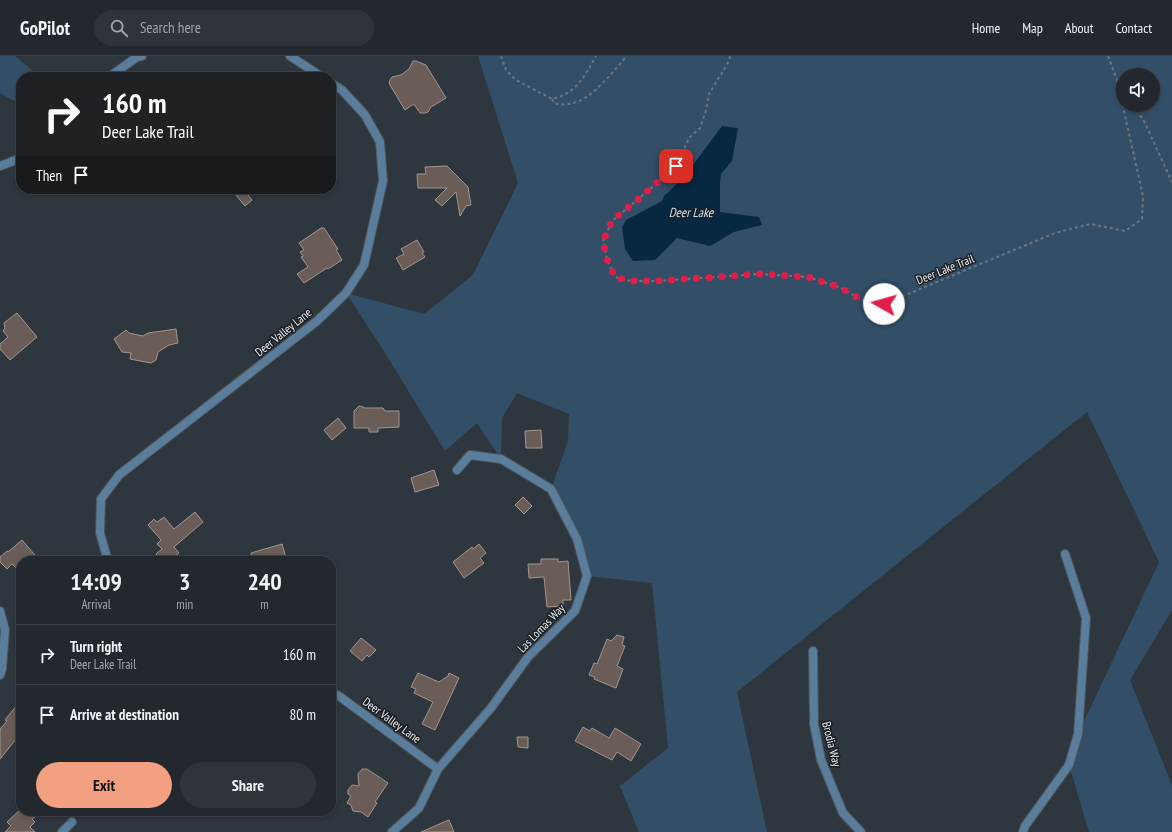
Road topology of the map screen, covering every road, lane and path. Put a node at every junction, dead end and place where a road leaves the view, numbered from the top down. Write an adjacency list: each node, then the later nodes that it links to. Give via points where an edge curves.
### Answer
1 (142, 56): 8 (street)
2 (290, 56): 9 (street)
3 (501, 56): 12 (path, via 506,70 516,80)
4 (596, 56): 12 (path, via 582,81 563,96)
5 (627, 56): 12 (path, via 595,90 579,102 561,105 554,103)
6 (730, 56): 13 (path, Deer Lake Trail, via 709,94 700,128 689,138 676,166 612,221 603,241 615,277 631,281 759,274 808,277 839,287 864,301 884,304 1055,233 1090,224 1125,231 1142,219 1143,196)
7 (1108, 56): 10 (path)
8 (116, 72)
9 (314, 72)
10 (1116, 75)
11 (336, 86): 20 (street, Deer Valley Lane, via 366,114 380,142 383,181 364,265 346,293 317,321 119,475 101,499 100,533)
12 (552, 99)
13 (1125, 112)
14 (1138, 112): 17 (path)
15 (16, 160): 16 (street)
16 (0, 166)
17 (1172, 182)
18 (457, 470): 25 (street, Las Lomas Way, via 470,455 500,458 551,489 577,540 587,576 575,611 528,658 491,708)
19 (1065, 554): 30 (street, via 1086,618 1078,734 1069,765)
20 (107, 556)
21 (0, 611): 23 (street, via 5,630)
22 (813, 651): 29 (street, Brodia Way, via 814,724 821,760 843,813)
23 (0, 675)
24 (336, 694): 25 (street, Deer Valley Lane)
25 (438, 770): 28 (street, Las Lomas Way, via 419,808)
26 (72, 822): 27 (street)
27 (62, 832)
28 (392, 832)
29 (861, 832)
30 (1023, 832)

